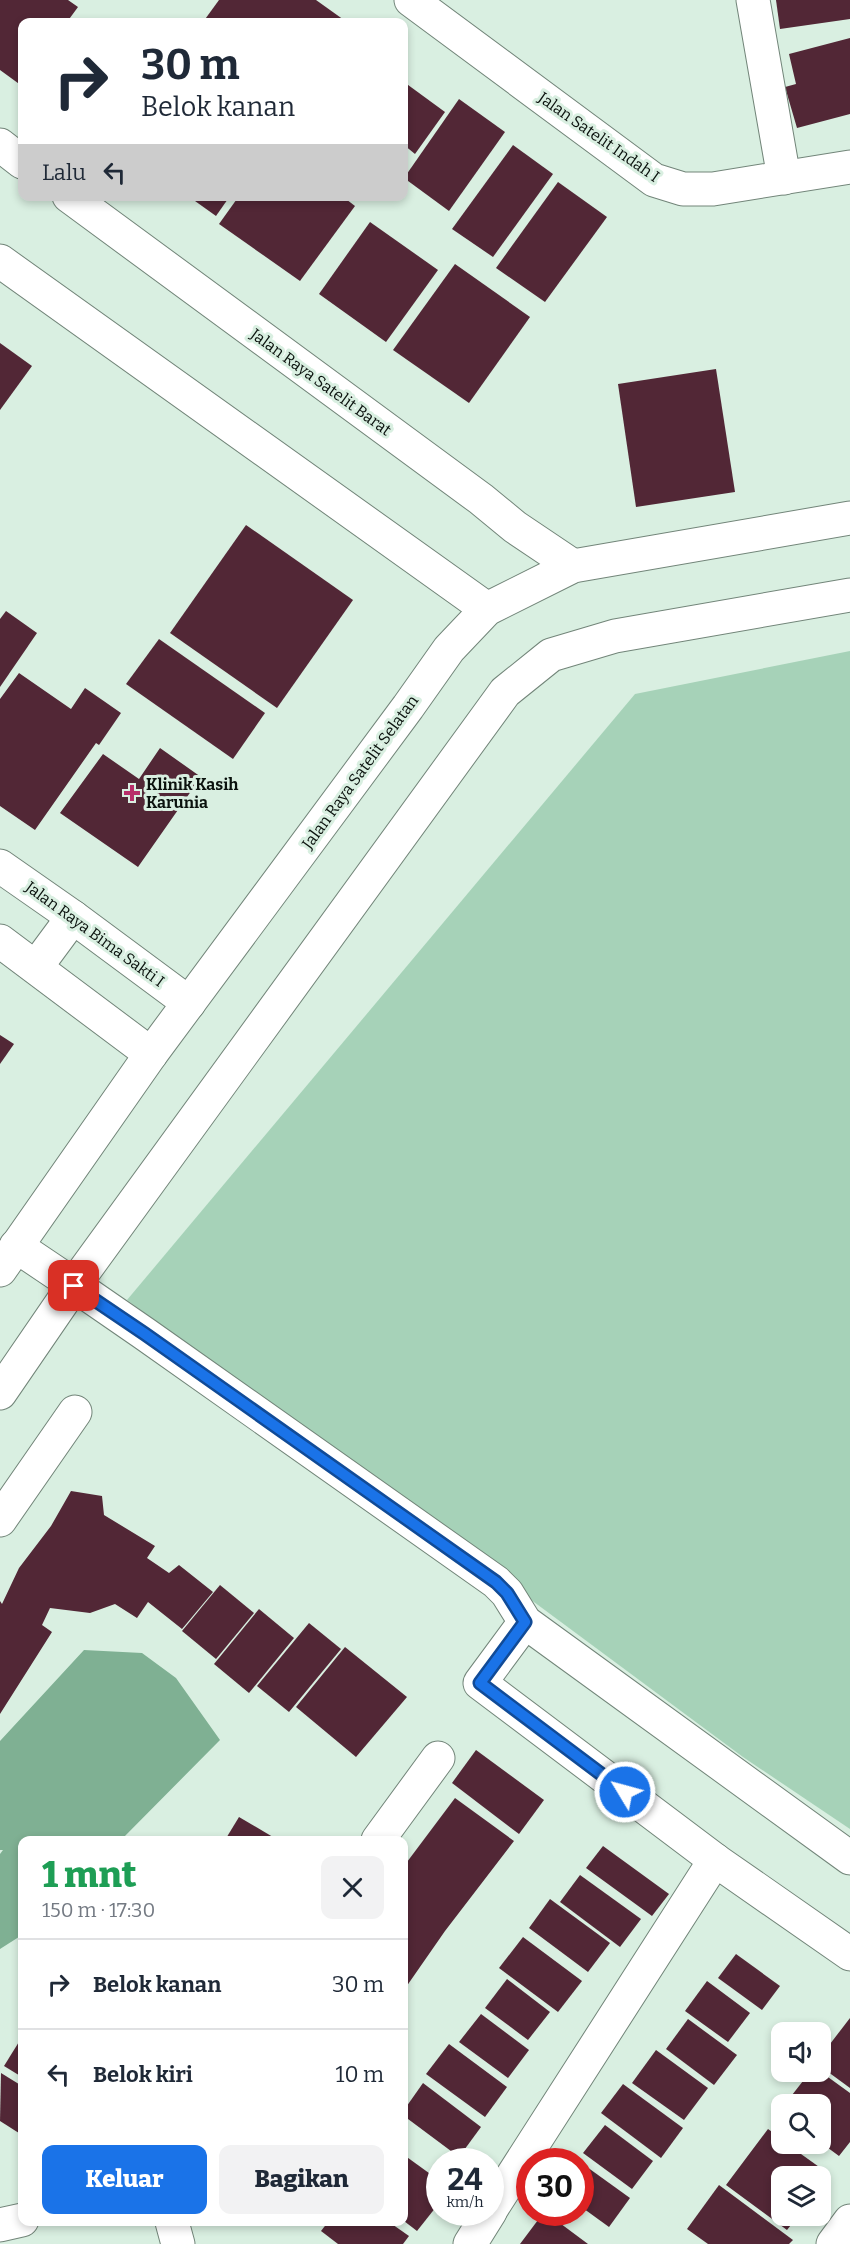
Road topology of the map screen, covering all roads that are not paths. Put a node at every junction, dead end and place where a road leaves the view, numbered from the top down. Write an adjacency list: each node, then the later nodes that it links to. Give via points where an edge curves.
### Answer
1 (411, 0): 6 (street, Jalan Satelit Indah I, via 654,180 683,189 713,189)
2 (753, 0): 6 (street)
3 (0, 145): 4 (street)
4 (18, 159)
5 (850, 167): 6 (street, Jalan Satelit Indah I)
6 (784, 178)
7 (76, 201): 10 (street, Jalan Raya Satelit Barat)
8 (0, 261): 12 (street)
9 (850, 518): 10 (street, Jalan Raya Satelit Selatan)
10 (573, 566): 12 (street, Jalan Raya Satelit Selatan)
11 (850, 595): 20 (street, via 615,636 551,655 505,692)
12 (487, 609): 17 (street, Jalan Raya Satelit Selatan, via 449,649)
13 (0, 866): 14 (street, Jalan Raya Bima Sakti I)
14 (74, 917): 16 (street); 17 (street, Jalan Raya Bima Sakti I)
15 (0, 941): 16 (street)
16 (36, 967): 18 (street)
17 (189, 1003): 18 (street, Jalan Raya Satelit Selatan)
18 (151, 1054): 19 (street, Jalan Raya Satelit Selatan)
19 (8, 1258): 20 (street)
20 (74, 1286): 21 (street); 24 (street, via 496,1582)
21 (0, 1393)
22 (75, 1412): 23 (street)
23 (0, 1520)
24 (525, 1622): 27 (street); 28 (street, via 480,1683)
25 (438, 1758): 26 (street)
26 (381, 1836)
27 (850, 1858)
28 (715, 1860): 29 (street); 30 (street)
29 (850, 1954)
30 (504, 2190)
31 (18, 2221): 33 (street)
32 (850, 2221): 38 (street)
33 (0, 2225)
34 (173, 2226): 36 (street)
35 (481, 2226): 37 (street)
36 (178, 2244)
37 (470, 2244)
38 (833, 2244)

